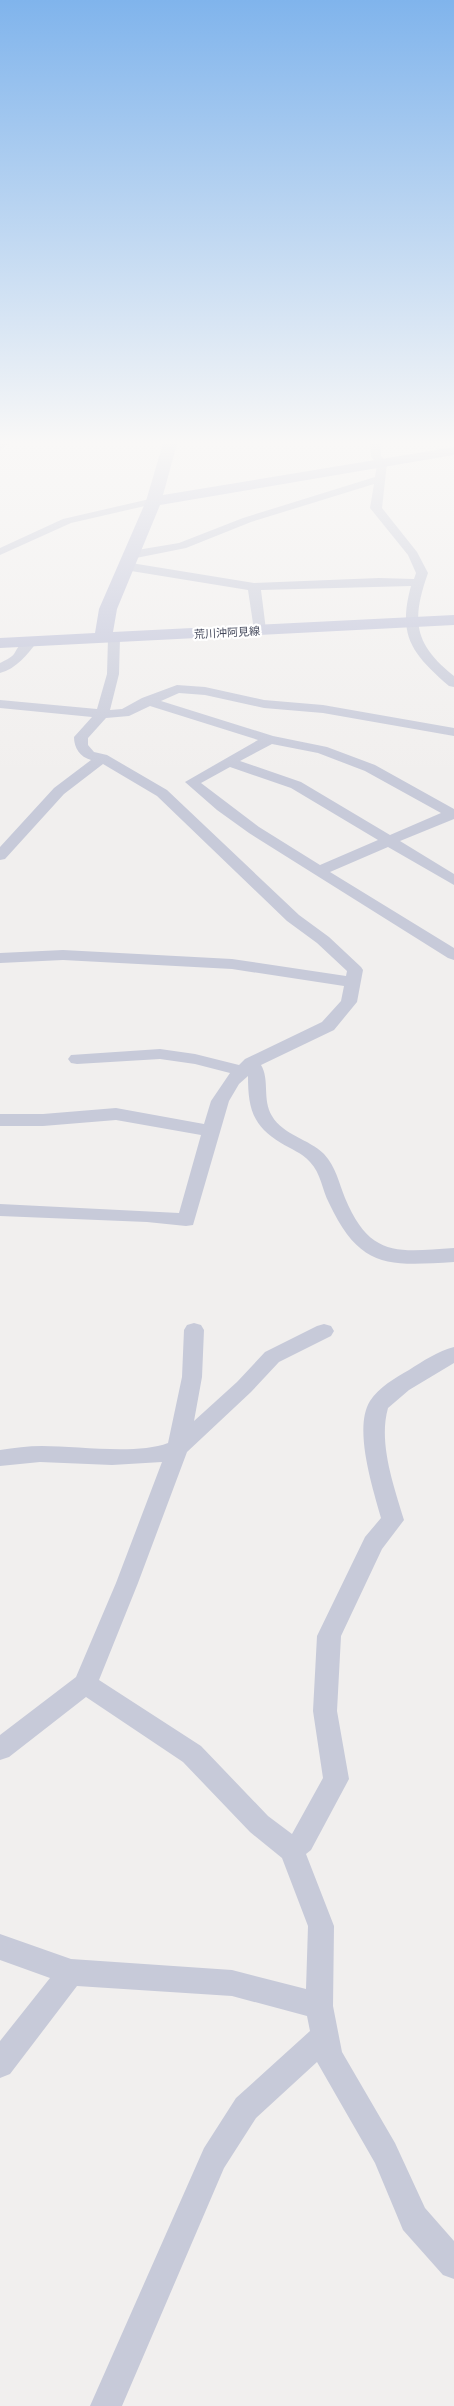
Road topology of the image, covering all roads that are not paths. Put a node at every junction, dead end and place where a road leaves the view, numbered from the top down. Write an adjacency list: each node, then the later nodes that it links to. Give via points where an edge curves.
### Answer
1 (132, 552): 4 (street)
2 (159, 552): 4 (street)
3 (412, 552): 5 (street, via 422,573)
4 (128, 561): 6 (street); 10 (street, via 108,609)
5 (418, 583): 6 (street); 8 (street)
6 (254, 587): 9 (street)
7 (454, 620): 8 (street, 荒川沖阿見線)
8 (413, 622): 9 (street, 荒川沖阿見線); 15 (street, via 412,628 424,656)
9 (260, 630): 10 (street, 荒川沖阿見線)
10 (108, 638): 12 (street, 荒川沖阿見線); 18 (street, via 113,674)
11 (0, 643): 12 (street, 荒川沖阿見線)
12 (26, 646): 13 (street); 14 (street, via 18,657)
13 (0, 656)
14 (0, 670)
15 (454, 683)
16 (147, 701): 18 (street, via 124,713); 19 (street, via 176,689 205,691 264,704 323,709); 20 (street)
17 (0, 704): 18 (street)
18 (102, 714): 21 (street, via 81,737 81,745 89,755)
19 (454, 732)
20 (270, 739): 22 (street); 23 (street, via 322,750 370,768)
21 (102, 758): 25 (street, via 59,791); 30 (street, via 162,793 293,918 355,970)
22 (229, 762): 24 (street, via 296,785); 26 (street, via 192,782 263,838)
23 (453, 814): 24 (street)
24 (388, 840): 26 (street); 27 (street)
25 (0, 856)
26 (319, 871): 28 (street)
27 (454, 880)
28 (454, 955)
29 (0, 958): 30 (street, via 63,955 232,964)
30 (353, 982): 32 (street, via 349,1002 328,1026)
31 (77, 1059): 32 (street, via 160,1054)
32 (246, 1067): 34 (street, via 232,1081 220,1101); 36 (street, via 256,1068 256,1095 264,1119 275,1132 308,1150 323,1165 338,1205 367,1247 391,1258)
33 (0, 1120): 34 (street, via 116,1114)
34 (211, 1131): 35 (street, via 186,1220)
35 (0, 1210)
36 (454, 1255)
37 (194, 1330): 40 (street, via 192,1377)
38 (324, 1331): 40 (street, via 272,1356 244,1387)
39 (454, 1354): 44 (street, via 402,1384 378,1407 374,1430 381,1478 393,1520 373,1543 329,1636 325,1711 336,1779 302,1842)
40 (178, 1448): 41 (street, via 162,1454 112,1457 40,1454); 42 (street)
41 (0, 1458)
42 (85, 1684): 43 (street); 44 (street, via 192,1754 259,1824)
43 (0, 1749)
44 (292, 1850): 47 (street, via 321,1926)
45 (0, 1947): 46 (street)
46 (72, 1972): 47 (street, via 232,1983); 49 (street)
47 (319, 2006): 48 (street)
48 (325, 2036): 50 (street, via 329,2056 385,2153 414,2219); 51 (street, via 246,2108 214,2158)
49 (0, 2064)
50 (454, 2264)
51 (106, 2406)

